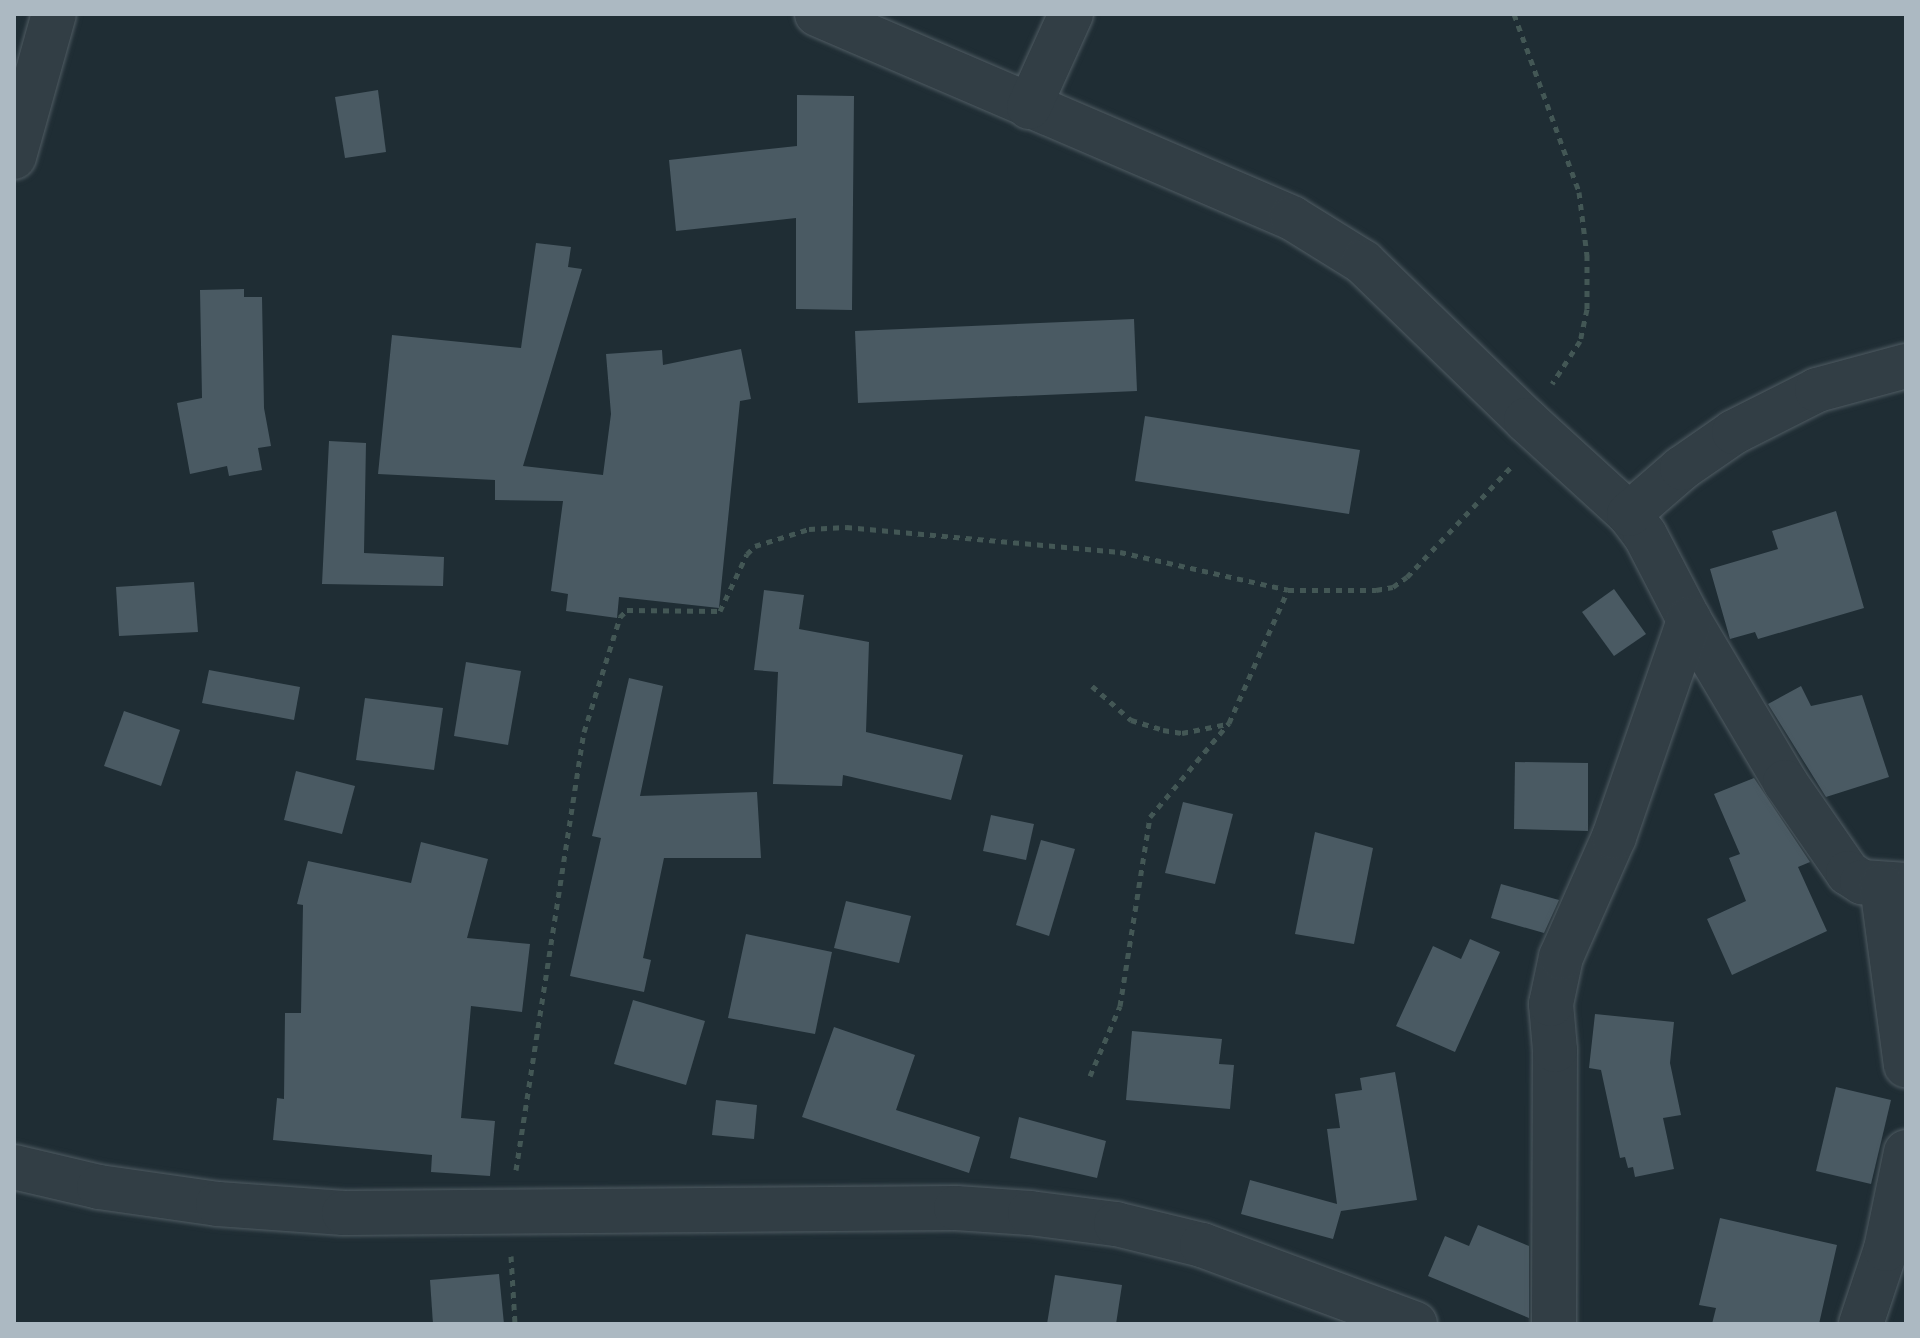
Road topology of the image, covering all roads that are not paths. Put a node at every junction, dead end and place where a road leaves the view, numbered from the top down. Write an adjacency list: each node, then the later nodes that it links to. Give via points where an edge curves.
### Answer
1 (54, 14): 5 (street)
2 (817, 14): 4 (street)
3 (1071, 14): 4 (street)
4 (1029, 107): 7 (street, via 1292,218 1363,262)
5 (14, 157)
6 (1906, 366): 7 (street, via 1817,390 1734,432)
7 (1629, 514): 8 (street)
8 (1689, 620): 9 (street, via 1785,782 1848,873 1862,882); 14 (street, via 1614,837 1561,957 1551,1004)
9 (1894, 885): 10 (street)
10 (1906, 1065)
11 (1906, 1152): 15 (street, via 1886,1249)
12 (14, 1167): 13 (street, via 99,1187 218,1204 344,1213 956,1208 1073,1219 1202,1245)
13 (1415, 1324)
14 (1554, 1324)
15 (1861, 1324)

